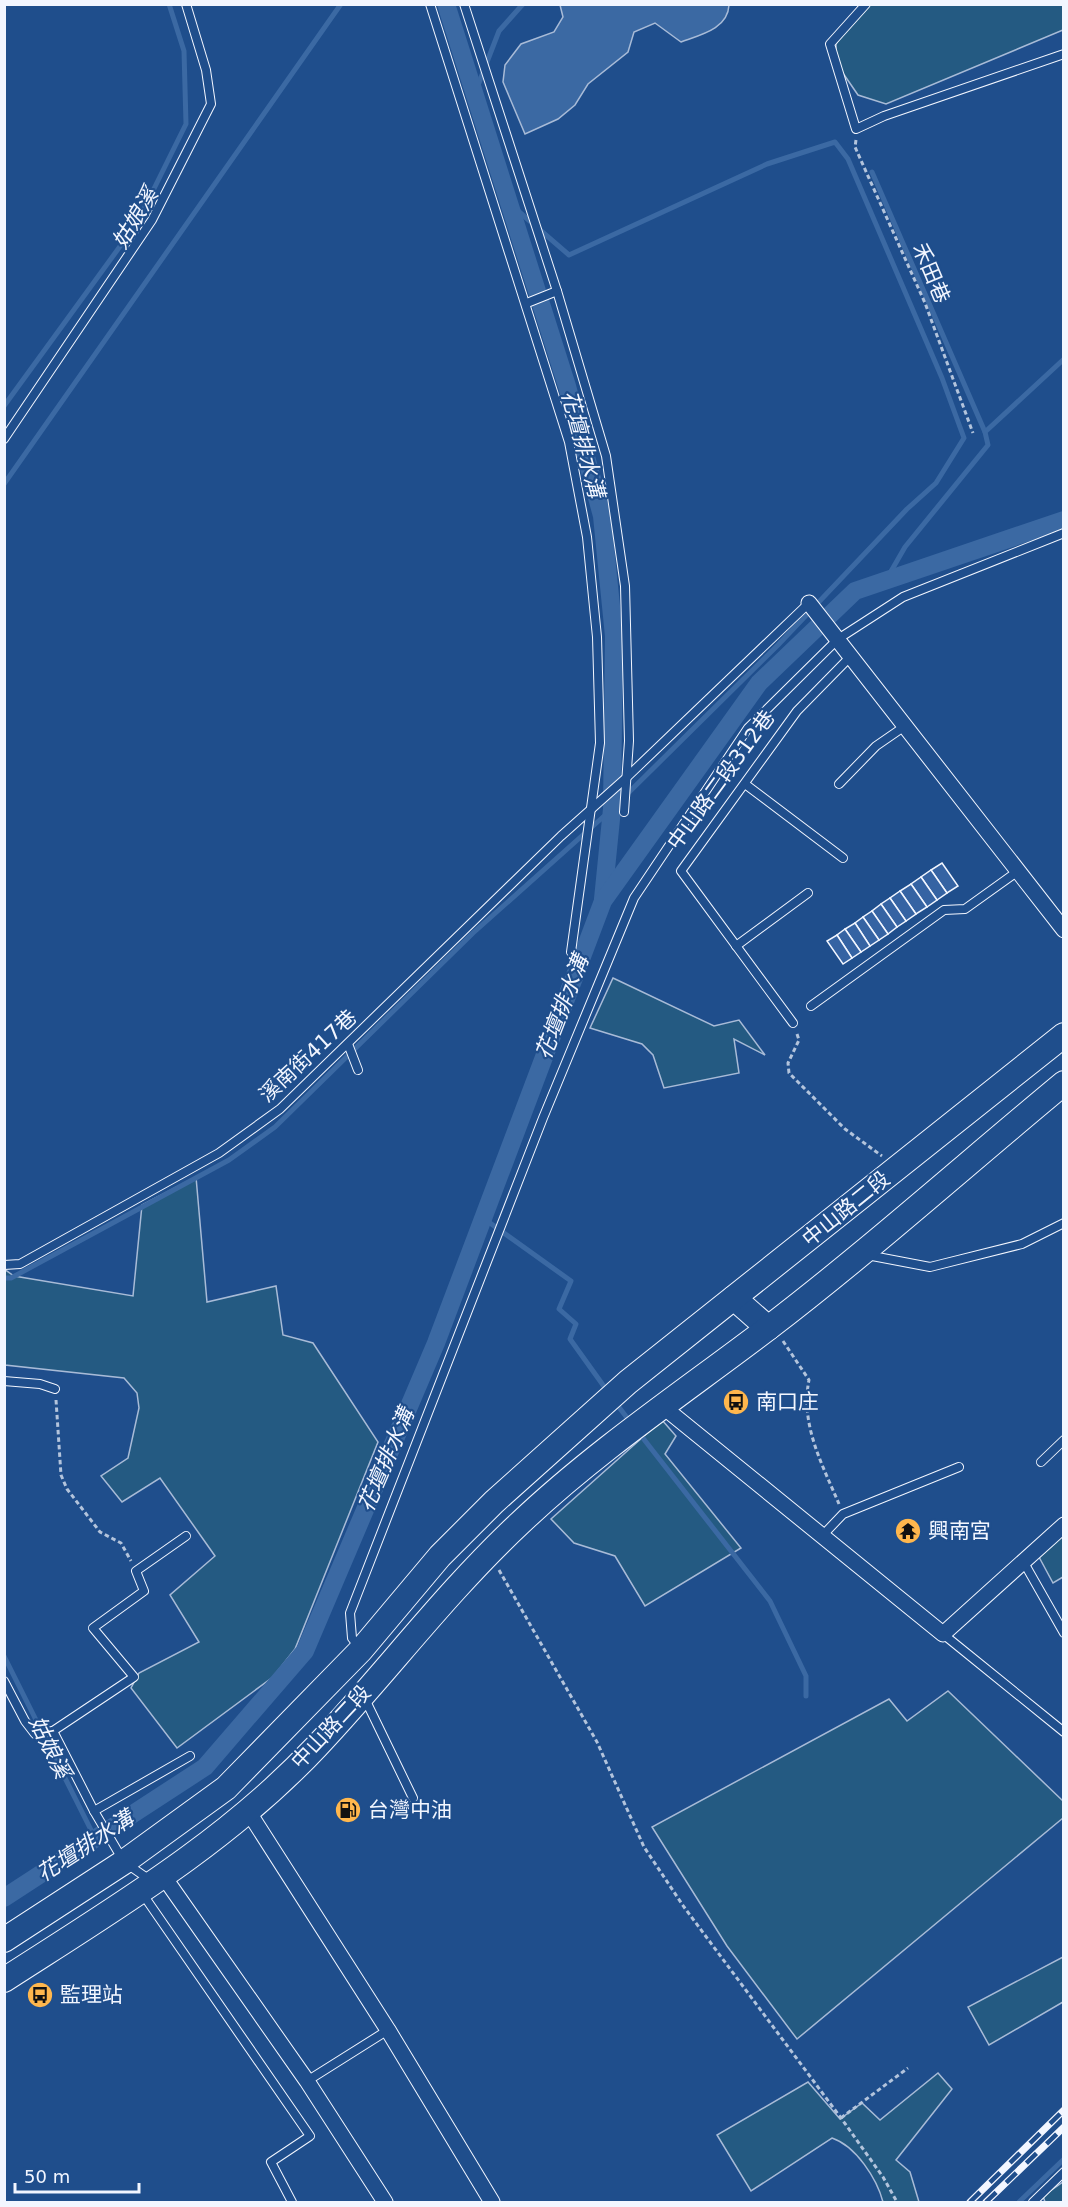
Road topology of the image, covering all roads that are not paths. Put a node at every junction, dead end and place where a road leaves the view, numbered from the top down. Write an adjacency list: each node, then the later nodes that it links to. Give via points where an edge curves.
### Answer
1 (186, 4): 8 (lane, via 206,70 211,104 152,220)
2 (430, 4): 7 (lane)
3 (464, 4): 6 (lane)
4 (866, 4): 5 (lane, via 830,44 856,129)
5 (1064, 54)
6 (557, 291): 7 (lane); 14 (lane, via 606,456 625,586 629,741)
7 (527, 303): 17 (lane, via 568,442 587,537 597,637 600,743)
8 (4, 439)
9 (1064, 533): 11 (lane, via 903,597)
10 (809, 603): 11 (street); 14 (lane, 溪南街417巷)
11 (838, 639): 12 (street); 48 (lane, via 748,728 634,898 543,1118 350,1613 352,1638)
12 (851, 656): 13 (street); 15 (lane, 中山路二段312巷, via 797,711)
13 (905, 726): 16 (lane, via 876,746); 20 (street)
14 (626, 778): 17 (lane, 溪南街417巷); 18 (lane)
15 (745, 784): 19 (lane); 23 (lane, 中山路二段312巷, via 681,871)
16 (839, 784)
17 (592, 809): 24 (lane); 28 (lane, 溪南街417巷)
18 (624, 812)
19 (843, 858)
20 (1018, 871): 22 (street); 25 (lane, via 965,909 944,910)
21 (808, 893): 23 (lane)
22 (1064, 930)
23 (736, 946): 26 (lane, 中山路二段312巷)
24 (571, 952)
25 (811, 1006)
26 (793, 1023)
27 (1064, 1035): 34 (main road, 中山路二段)
28 (348, 1044): 29 (lane); 33 (lane, 溪南街417巷, via 280,1109 219,1153 20,1264)
29 (358, 1070)
30 (1064, 1083): 32 (main road, 中山路二段)
31 (1064, 1223): 32 (lane, via 1022,1244 930,1267)
32 (858, 1254): 35 (main road, 中山路二段)
33 (4, 1265)
34 (734, 1298): 35 (main road); 48 (main road, 中山路二段, via 628,1382 494,1502)
35 (768, 1328): 38 (main road, 中山路二段)
36 (4, 1381): 37 (lane)
37 (55, 1389)
38 (655, 1410): 44 (street); 50 (main road, 中山路二段, via 521,1521)
39 (1064, 1440): 40 (lane)
40 (1041, 1462)
41 (959, 1467): 44 (lane, via 843,1514)
42 (1064, 1525): 45 (street)
43 (186, 1536): 51 (lane, via 136,1571 144,1591 93,1628 134,1677)
44 (822, 1536): 47 (street)
45 (1023, 1562): 46 (lane); 47 (street)
46 (1064, 1633)
47 (943, 1634): 52 (lane)
48 (361, 1650): 57 (main road, 中山路二段, via 225,1788)
49 (4, 1681): 51 (lane, via 35,1734)
50 (363, 1694): 54 (lane); 56 (main road, 中山路二段, via 316,1747)
51 (53, 1731): 55 (lane)
52 (1064, 1732)
53 (190, 1756): 55 (lane)
54 (413, 1798)
55 (94, 1811): 57 (lane)
56 (248, 1811): 58 (main road, 中山路二段); 61 (street)
57 (118, 1852): 58 (lane); 59 (main road, 中山路二段)
58 (153, 1884): 60 (main road, 中山路二段); 62 (street); 64 (lane, via 310,2136 271,2162)
59 (4, 1940)
60 (4, 1980)
61 (388, 2030): 62 (lane); 66 (street)
62 (308, 2081): 65 (street)
63 (1064, 2172): 67 (lane)
64 (292, 2202)
65 (385, 2202)
66 (492, 2202)
67 (1033, 2202)

